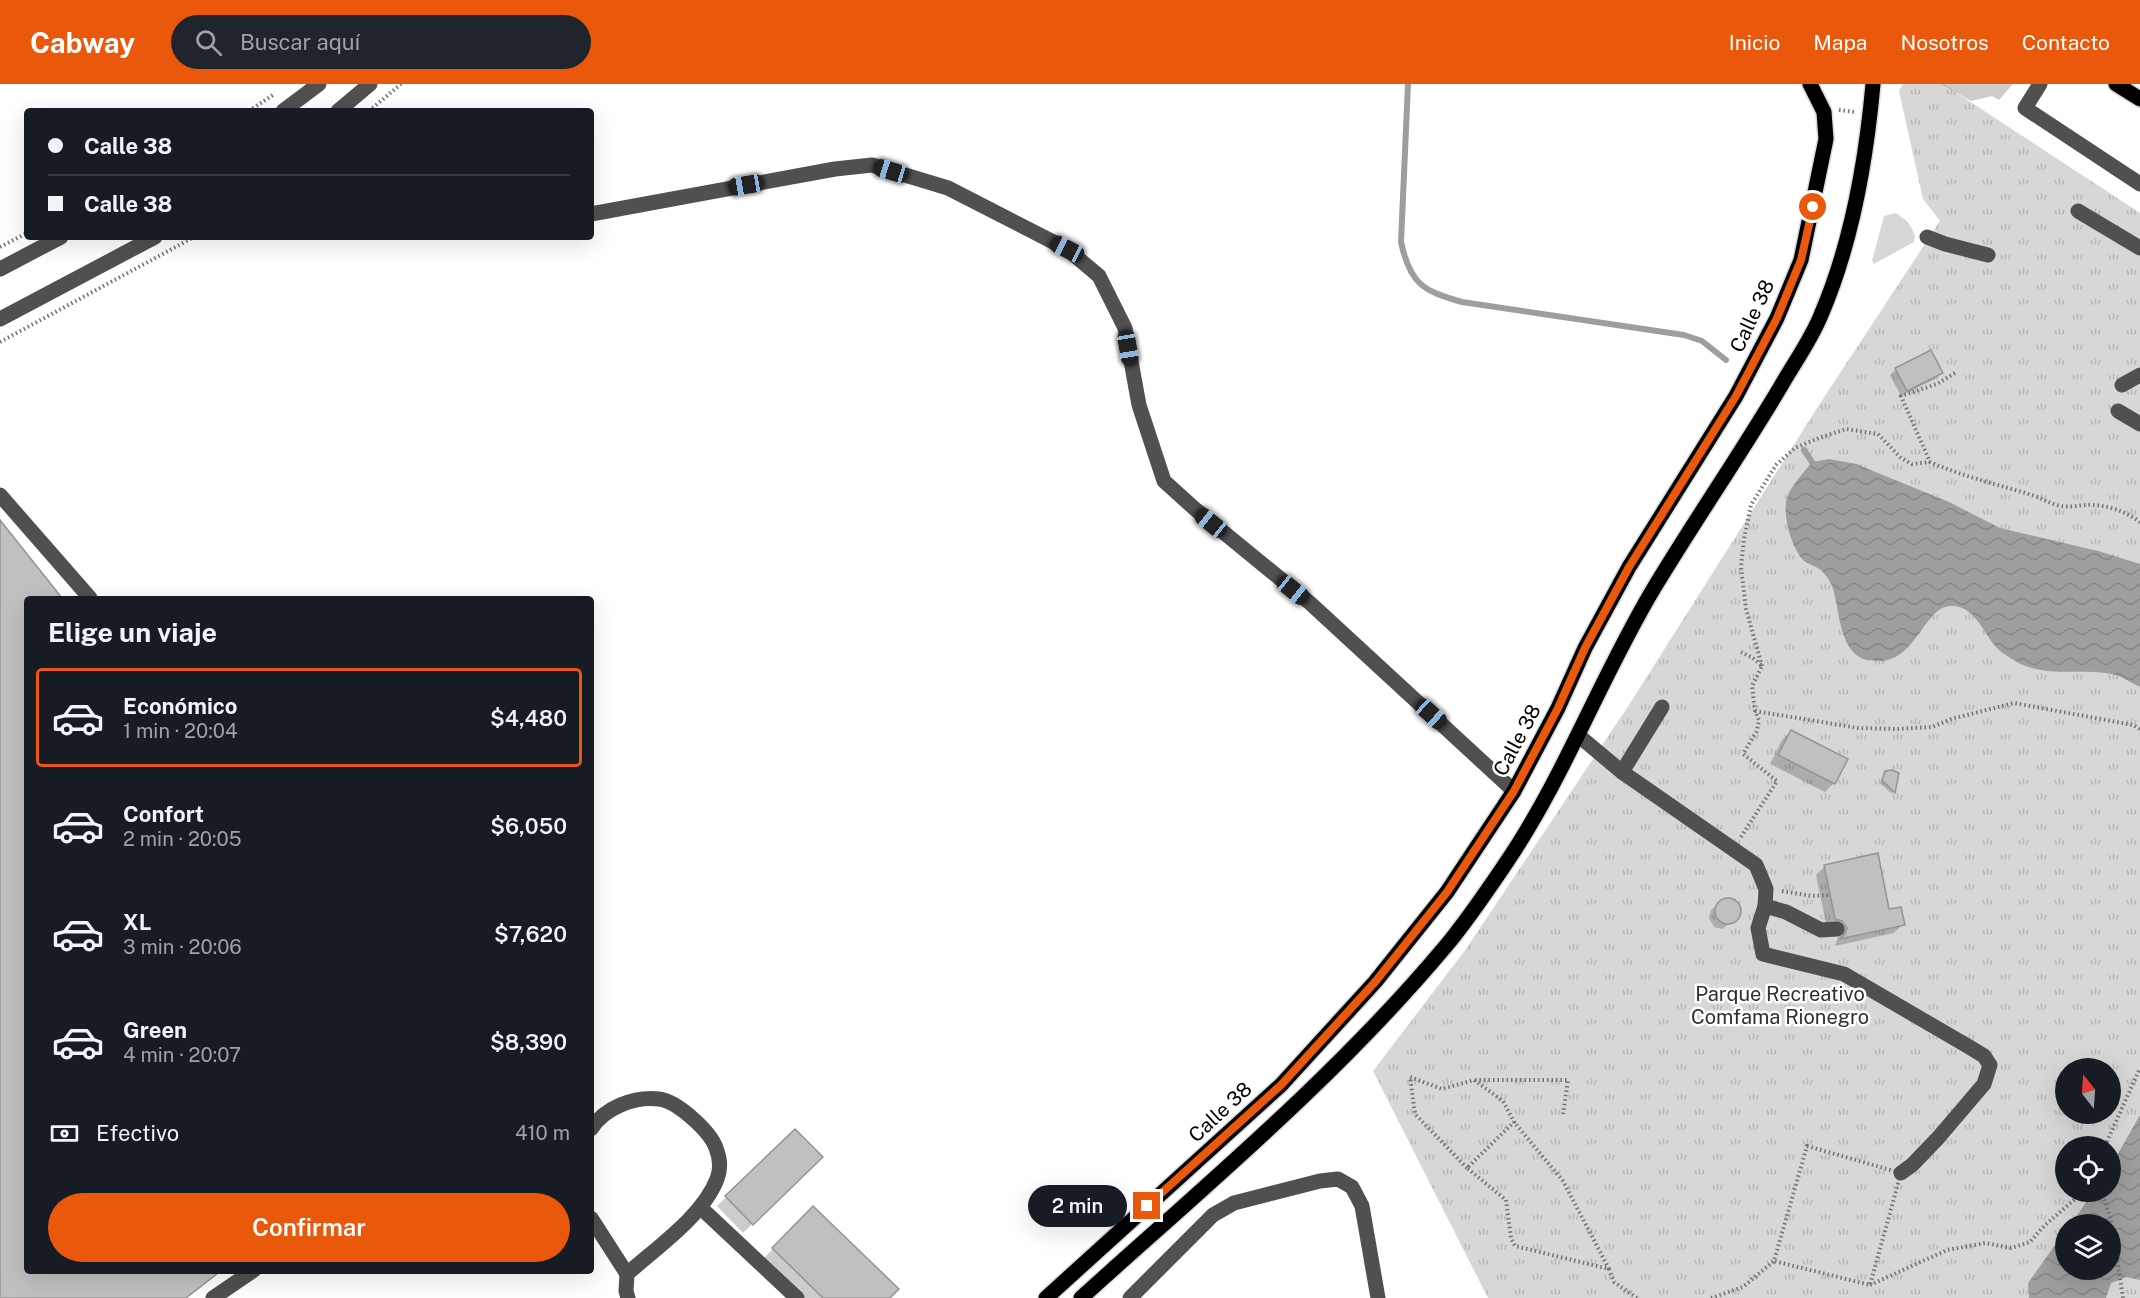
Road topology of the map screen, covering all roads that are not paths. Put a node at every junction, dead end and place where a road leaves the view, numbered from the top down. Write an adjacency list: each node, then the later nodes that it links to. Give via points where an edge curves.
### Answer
1 (320, 84): 8 (street)
2 (370, 84): 9 (street)
3 (1810, 84): 29 (main road, Calle 38, via 1824,112 1826,139 1801,260 1777,318 1736,396 1629,567)
4 (1874, 84): 27 (main road, via 1851,222 1820,320 1653,589)
5 (2040, 84): 10 (street, via 2025,108)
6 (2116, 84): 7 (main road)
7 (2140, 99)
8 (287, 108)
9 (342, 108)
10 (2140, 184)
11 (2078, 211): 16 (street)
12 (594, 212): 29 (street, via 872,165 948,188 1067,249 1099,276 1125,328 1139,405 1164,481 1310,603)
13 (1927, 237): 17 (street)
14 (55, 240): 18 (street)
15 (149, 240): 19 (street)
16 (2140, 248)
17 (1988, 255)
18 (0, 269)
19 (0, 319)
20 (2140, 375): 21 (street)
21 (2122, 385)
22 (2118, 411): 23 (street)
23 (2140, 424)
24 (0, 495): 25 (street)
25 (88, 596)
26 (1662, 707): 28 (street)
27 (1579, 736): 28 (street); 42 (main road, via 1508,861 1447,945 1306,1095)
28 (1622, 772): 30 (street, via 1756,865 1766,890)
29 (1514, 791): 41 (main road, Calle 38, via 1447,892 1375,982 1281,1085)
30 (1765, 906): 31 (street, via 1821,930); 33 (street, via 1758,928 1763,954 1844,974 1984,1056 1990,1065 1984,1084 1938,1138)
31 (1837, 929)
32 (594, 1124): 34 (street, via 621,1104 639,1099 660,1099 676,1105 716,1147 720,1165 717,1179)
33 (1901, 1173)
34 (701, 1208): 37 (street); 38 (street)
35 (594, 1223): 37 (street)
36 (248, 1274): 39 (street)
37 (627, 1274): 40 (street)
38 (790, 1296)
39 (213, 1298)
40 (628, 1298)
41 (1046, 1298)
42 (1081, 1298)
43 (1130, 1298): 44 (street, via 1214,1215 1234,1203 1320,1180 1338,1179 1352,1187 1362,1206)
44 (1378, 1298)

